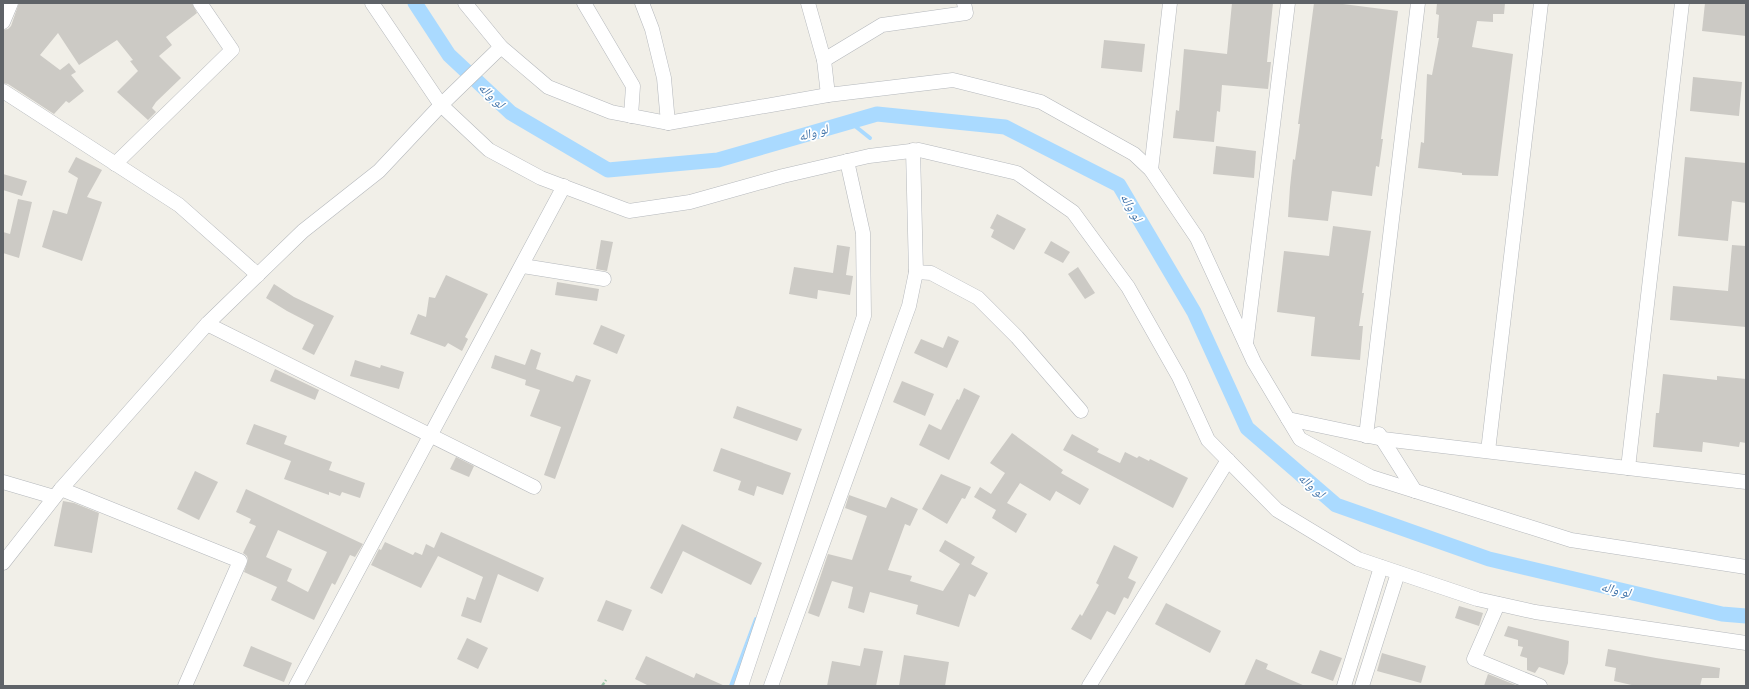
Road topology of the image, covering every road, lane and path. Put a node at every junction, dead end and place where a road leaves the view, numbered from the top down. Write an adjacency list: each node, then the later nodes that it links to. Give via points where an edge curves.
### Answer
1 (11, 3): 14 (street)
2 (200, 3): 24 (street, via 232,50)
3 (372, 3): 19 (street)
4 (465, 3): 15 (street)
5 (584, 3): 20 (street, via 633,86)
6 (642, 3): 21 (street, via 652,29 664,78)
7 (808, 3): 16 (street)
8 (964, 3): 16 (street, via 966,13 882,25)
9 (1170, 3): 25 (street)
10 (1288, 3): 32 (street)
11 (1418, 3): 35 (street)
12 (1541, 3): 39 (street)
13 (1682, 3): 41 (street)
14 (3, 22)
15 (497, 51): 19 (street); 20 (street, via 548,87 611,112)
16 (824, 60): 18 (street)
17 (3, 91): 24 (street)
18 (828, 95): 21 (street); 25 (street, via 954,80 1042,102 1134,154)
19 (441, 105): 26 (street, via 489,150 541,178); 29 (street, via 379,171 303,231)
20 (631, 116): 21 (street)
21 (668, 123)
22 (913, 150): 23 (street); 28 (street); 40 (street, via 1018,173 1073,212 1128,287 1179,377 1208,440)
23 (847, 161): 26 (street, via 690,202 629,211); 57 (street, via 863,233 864,316)
24 (115, 164): 29 (street, via 179,205)
25 (1151, 170): 32 (street, via 1197,238)
26 (564, 186): 27 (street)
27 (523, 266): 30 (street); 36 (street)
28 (916, 272): 33 (street, via 931,273 978,298 1017,337); 58 (street, via 909,306)
29 (258, 275): 31 (street)
30 (604, 279)
31 (207, 324): 36 (street); 46 (street)
32 (1246, 345): 34 (street)
33 (1081, 411)
34 (1288, 419): 37 (street); 45 (street, via 1300,439 1371,477)
35 (1368, 420): 37 (street); 38 (street)
36 (430, 435): 44 (street); 55 (street)
37 (1366, 436): 38 (street)
38 (1383, 439): 39 (street); 45 (street)
39 (1488, 451): 41 (street)
40 (1228, 460): 48 (street, via 1277,510 1358,559); 59 (street)
41 (1628, 468): 43 (street)
42 (3, 482): 46 (street)
43 (1746, 482)
44 (534, 487)
45 (1415, 491): 49 (street, via 1571,540)
46 (57, 493): 47 (street); 54 (street, via 240,561)
47 (3, 563)
48 (1381, 567): 50 (street); 60 (street)
49 (1746, 567)
50 (1398, 572): 51 (street); 61 (street)
51 (1498, 604): 52 (street, via 1535,612); 62 (street, via 1474,659)
52 (1746, 643)
53 (606, 680): 56 (path)
54 (185, 686)
55 (296, 686)
56 (602, 686)
57 (741, 686)
58 (771, 686)
59 (1089, 686)
60 (1344, 686)
61 (1362, 686)
62 (1540, 686)

